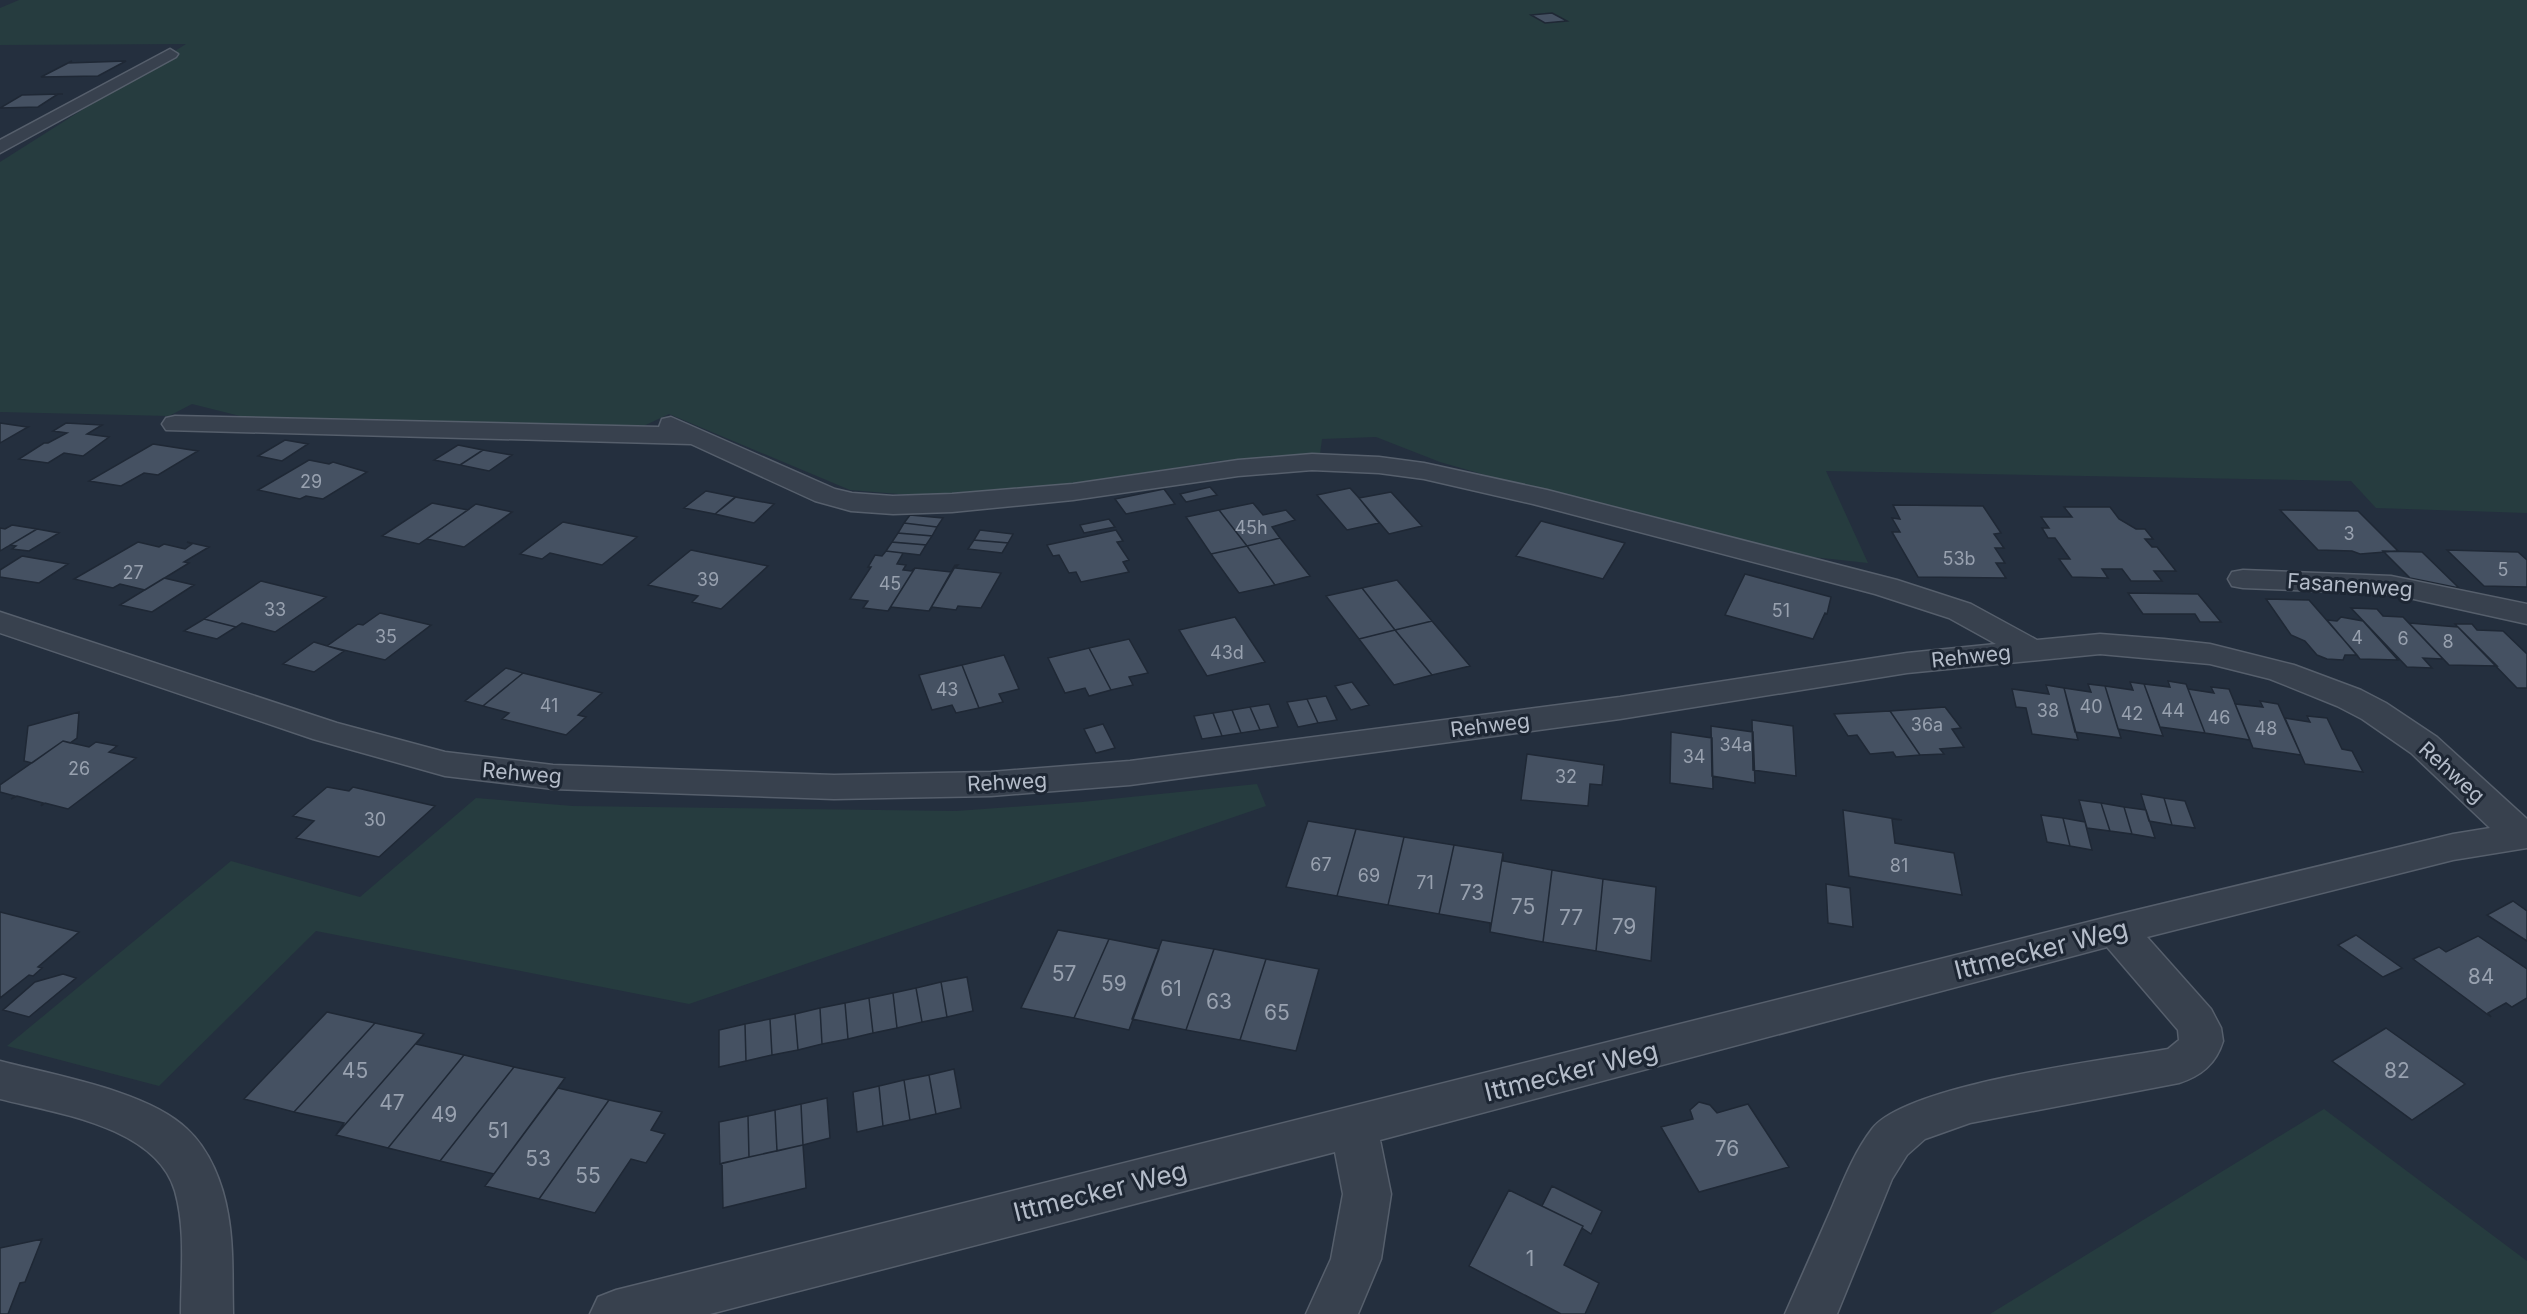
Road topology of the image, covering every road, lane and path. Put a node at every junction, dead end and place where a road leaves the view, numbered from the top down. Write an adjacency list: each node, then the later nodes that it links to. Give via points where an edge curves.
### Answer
1 (170, 54): 2 (street)
2 (0, 147)
3 (175, 424): 7 (street, Rehweg, via 683,430 825,495 851,502 893,505 1026,498 1238,468 1302,463 1424,471 1537,496 1887,587 1960,611)
4 (2243, 579): 5 (street, Fasanenweg, via 2391,585)
5 (2527, 614)
6 (0, 622): 7 (street, Rehweg, via 325,731 445,764 553,777 834,787 991,784 1130,773 1620,708 1907,663)
7 (2030, 650): 8 (street, Rehweg, via 2100,644 2175,650 2246,662 2320,685 2374,711 2424,745)
8 (2525, 836): 9 (street, Ittmecker Weg, via 2453,847)
9 (2116, 930): 11 (street, Ittmecker Weg); 15 (street, via 2196,1021 2202,1032 2195,1055 2179,1065 1970,1104 1909,1125 1890,1141 1872,1170)
10 (0, 1080): 12 (street, via 139,1123 164,1138 180,1154 201,1200)
11 (1354, 1127): 13 (street, Ittmecker Weg); 14 (street, via 1367,1194 1356,1259)
12 (207, 1314)
13 (616, 1314)
14 (1332, 1314)
15 (1811, 1314)

